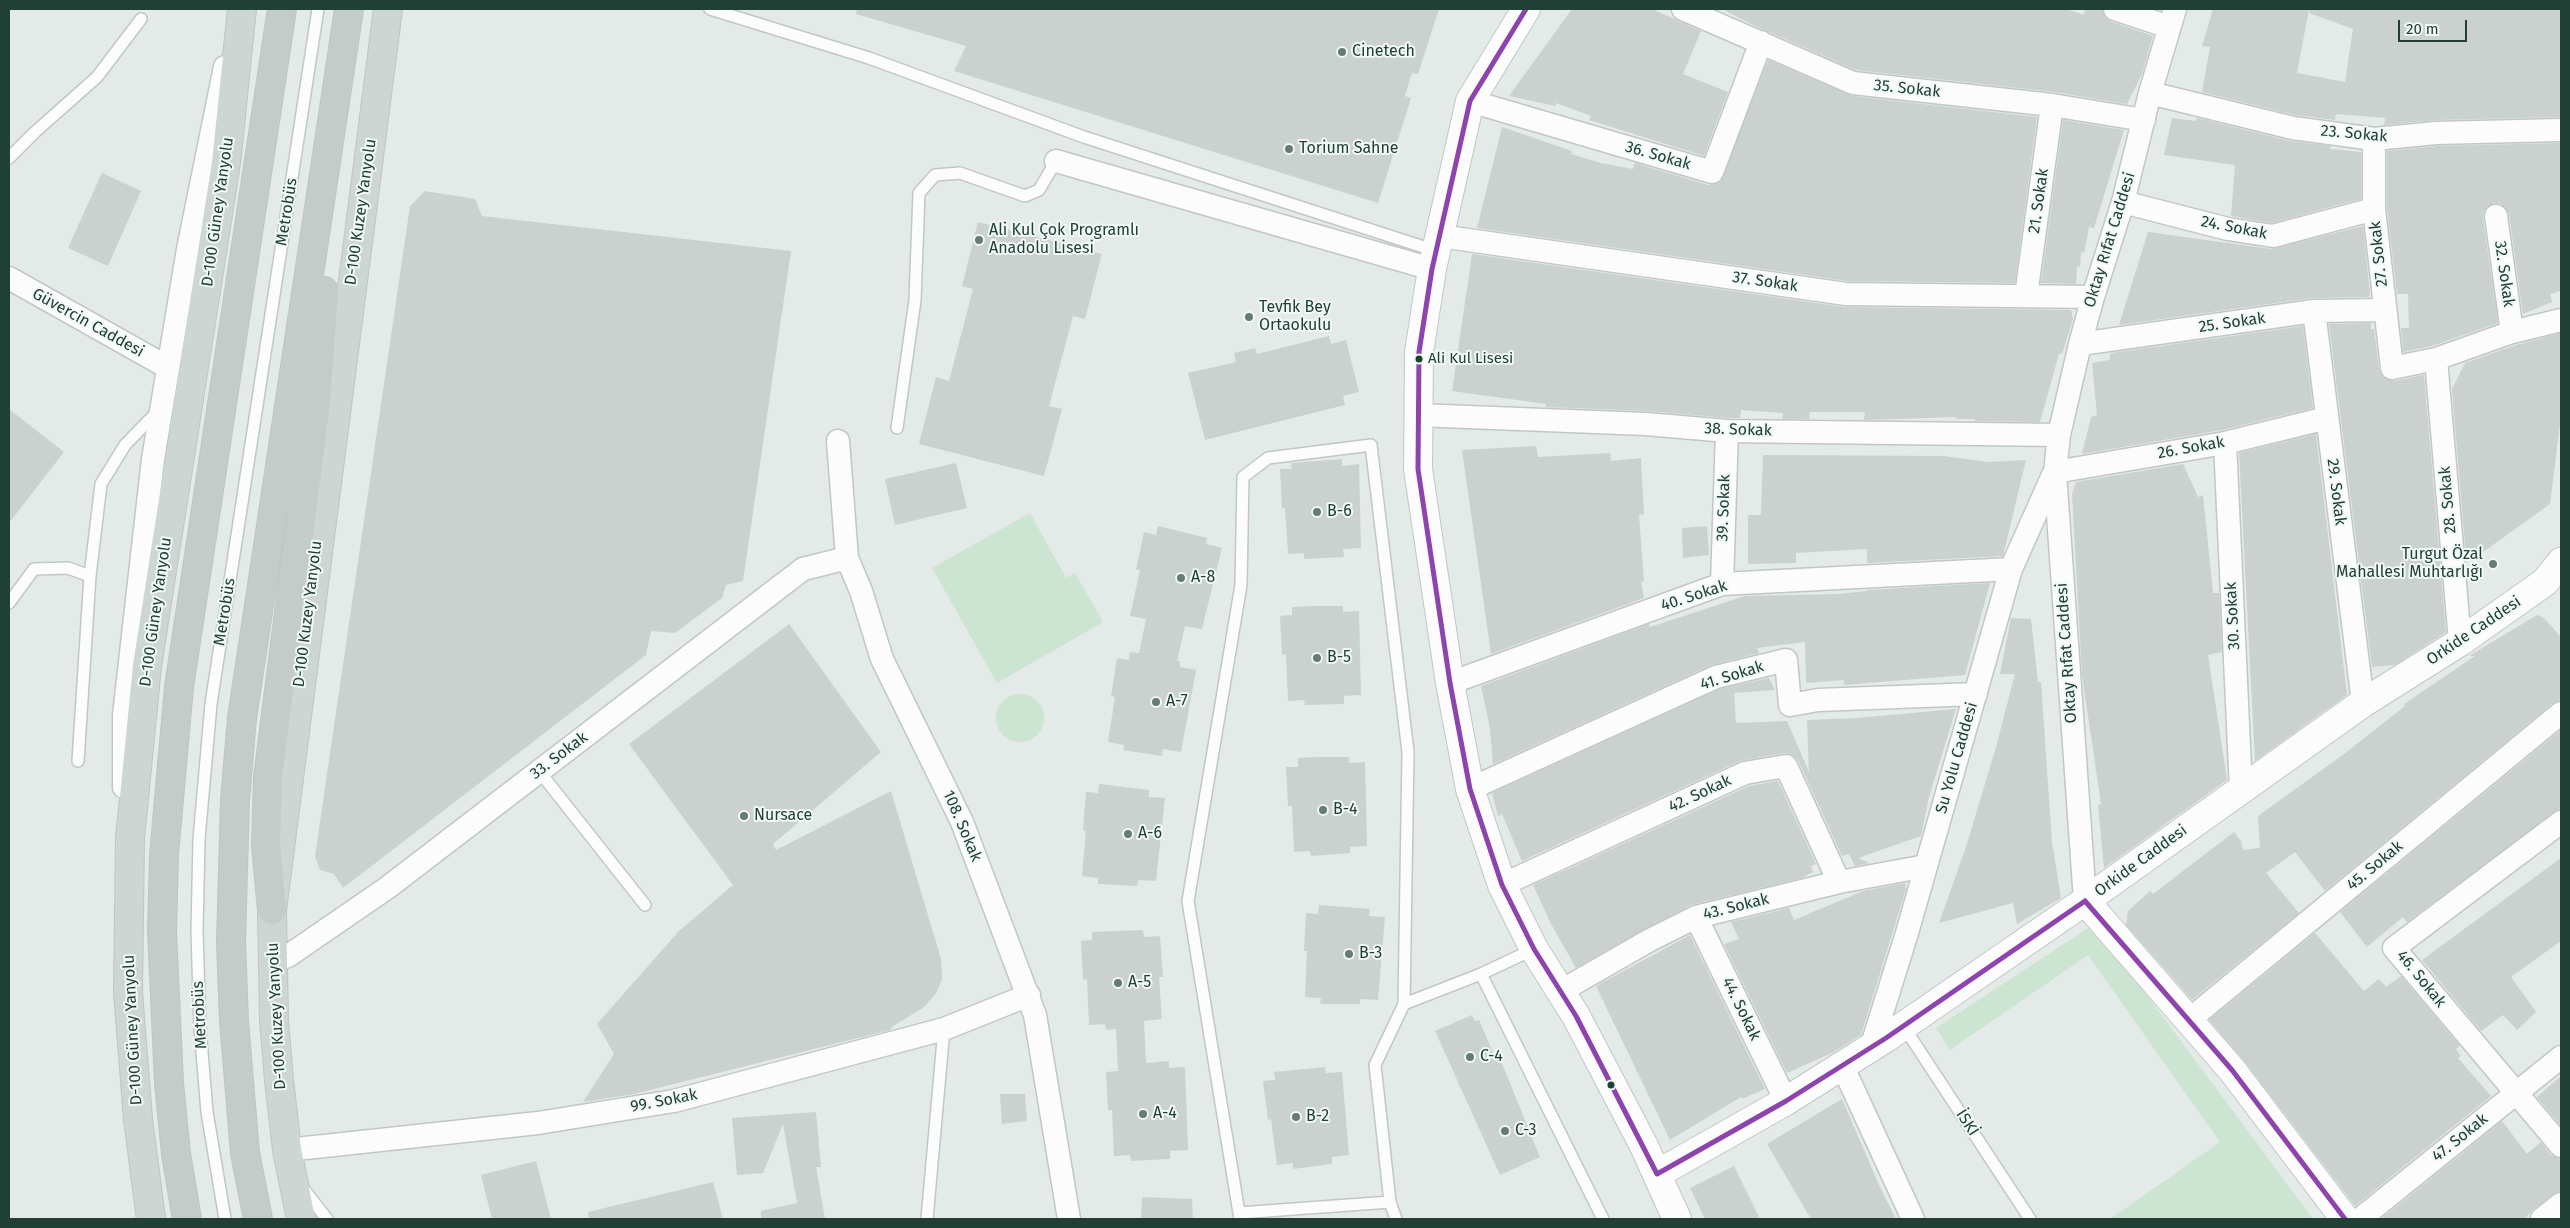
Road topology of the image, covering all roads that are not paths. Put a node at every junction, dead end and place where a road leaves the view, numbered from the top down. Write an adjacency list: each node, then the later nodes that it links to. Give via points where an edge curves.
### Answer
1 (274, 9): 14 (highway)
2 (282, 9): 14 (highway)
3 (318, 9): 93 (lane, Metrobüs, via 211,704 200,839 197,931 200,1028 207,1112)
4 (349, 9): 24 (highway)
5 (388, 9): 69 (main road, D-100 Kuzey Yanyolu)
6 (710, 9): 27 (lane, via 869,58 1084,137)
7 (1526, 9): 16 (street)
8 (1683, 9): 13 (street, 35. Sokak)
9 (2115, 9): 11 (street)
10 (242, 11): 37 (street, via 230,42); 63 (main road, D-100 Güney Yanyolu, via 225,173 147,666)
11 (2172, 18): 15 (street, Oktay Rıfat Caddesi)
12 (141, 19): 21 (lane, via 97,77)
13 (1761, 42): 16 (street, 36. Sokak, via 1712,172); 17 (street, 35. Sokak, via 1853,83)
14 (274, 56): 92 (highway, via 178,687 164,855 162,932 169,1083)
15 (2150, 93): 18 (street, Oktay Rıfat Caddesi); 20 (street, 23. Sokak, via 2293,128)
16 (1470, 101): 27 (street)
17 (2052, 105): 18 (street, 35. Sokak); 29 (street, 21. Sokak)
18 (2144, 120): 23 (street, Oktay Rıfat Caddesi)
19 (2561, 130): 20 (street, 23. Sokak)
20 (2374, 139): 25 (street, 27. Sokak)
21 (9, 158)
22 (1056, 161): 27 (street, 37. Sokak); 41 (lane, via 1039,190 1026,196 960,173 935,175 920,193 915,300)
23 (2123, 202): 25 (street, 24. Sokak, via 2228,229 2273,236); 30 (street, Oktay Rıfat Caddesi)
24 (321, 207): 69 (highway, via 325,282 316,402 268,777 266,846); 94 (highway, via 242,718 235,800 231,942 234,1021 245,1153)
25 (2374, 209): 31 (street, 27. Sokak)
26 (2496, 216): 34 (street, 32. Sokak)
27 (1436, 252): 29 (street, 37. Sokak, via 1846,294); 39 (street, via 1419,352)
28 (9, 278): 37 (street, Güvercin Caddesi)
29 (2026, 296): 30 (street, 37. Sokak)
30 (2093, 297): 35 (street, Oktay Rıfat Caddesi)
31 (2385, 310): 32 (street, 25. Sokak); 36 (street, 27. Sokak, via 2392,368)
32 (2314, 311): 35 (street, 25. Sokak); 40 (street, 29. Sokak)
33 (2561, 320): 34 (street)
34 (2512, 332): 36 (street)
35 (2080, 344): 43 (street, Oktay Rıfat Caddesi)
36 (2436, 359): 53 (street, 28. Sokak)
37 (167, 367): 38 (street)
38 (161, 408): 50 (lane, via 125,445 101,484); 63 (street, via 124,715 124,789)
39 (1417, 415): 42 (street, 38. Sokak, via 1646,424); 54 (street, via 1418,469)
40 (2327, 418): 45 (street, 26. Sokak); 56 (street, 29. Sokak)
41 (897, 428)
42 (1727, 431): 43 (street, 38. Sokak); 51 (street, 39. Sokak)
43 (2059, 435): 46 (street, Oktay Rıfat Caddesi)
44 (838, 441): 47 (street, 108. Sokak)
45 (2225, 443): 46 (street, 26. Sokak); 61 (street, 30. Sokak)
46 (2055, 472): 49 (street, Su Yolu Caddesi); 67 (street, Oktay Rıfat Caddesi)
47 (847, 558): 59 (street, 33. Sokak, via 803,569); 75 (street, 108. Sokak, via 882,659 962,822)
48 (2561, 562): 53 (street, Orkide Caddesi, via 2545,582)
49 (2011, 570): 51 (street, 40. Sokak); 55 (street, Su Yolu Caddesi)
50 (90, 576): 52 (lane, via 68,568 34,569); 58 (lane)
51 (1722, 584): 54 (street, 40. Sokak)
52 (9, 603)
53 (2460, 642): 56 (street, Orkide Caddesi)
54 (1450, 683): 60 (street)
55 (1976, 694): 60 (street, 41. Sokak, via 1818,700 1790,705 1786,660 1716,677); 64 (street, Su Yolu Caddesi)
56 (2363, 703): 61 (street, Orkide Caddesi)
57 (2561, 713): 77 (street, 45. Sokak)
58 (78, 760)
59 (539, 771): 68 (lane); 72 (street, 33. Sokak, via 387,888 288,956)
60 (1470, 789): 66 (street)
61 (2241, 790): 67 (street, Orkide Caddesi)
62 (2561, 822): 83 (street, 46. Sokak, via 2394,948)
63 (130, 838): 91 (main road, D-100 Güney Yanyolu, via 128,992 138,1120)
64 (1926, 866): 65 (street, 43. Sokak); 80 (street, Su Yolu Caddesi)
65 (1838, 882): 66 (street, 42. Sokak, via 1786,766 1745,773); 70 (street, 43. Sokak)
66 (1502, 885): 71 (street)
67 (2085, 901): 77 (street); 78 (street, Orkide Caddesi)
68 (645, 905)
69 (272, 910): 72 (main road, D-100 Kuzey Yanyolu)
70 (1696, 917): 74 (street, 43. Sokak); 84 (street, 44. Sokak)
71 (1534, 948): 73 (lane); 74 (street)
72 (273, 961): 86 (main road, D-100 Kuzey Yanyolu, via 274,1020)
73 (1481, 974): 76 (lane); 100 (lane)
74 (1561, 991): 87 (street)
75 (1029, 995): 79 (street, 99. Sokak); 98 (street, 108. Sokak)
76 (1404, 1004): 88 (lane, via 1374,1065); 90 (lane, via 1408,752 1371,445 1268,458 1243,477 1241,585 1188,901)
77 (2190, 1020): 104 (street)
78 (1904, 1026): 80 (street, Orkide Caddesi); 103 (lane, İSKİ)
79 (944, 1028): 86 (street, 99. Sokak, via 674,1101); 97 (lane)
80 (1871, 1048): 82 (street, Orkide Caddesi)
81 (2561, 1057): 83 (street, 47. Sokak)
82 (1842, 1065): 84 (street, Orkide Caddesi); 102 (street)
83 (2516, 1093): 85 (street, 46. Sokak); 105 (street, 47. Sokak)
84 (1786, 1101): 87 (street, Orkide Caddesi)
85 (2561, 1146)
86 (288, 1160): 95 (main road, D-100 Kuzey Yanyolu); 96 (lane)
87 (1657, 1174): 101 (street)
88 (1390, 1202): 90 (lane); 99 (lane)
89 (2561, 1204): 106 (street)
90 (1240, 1216)
91 (151, 1219)
92 (187, 1219)
93 (225, 1219)
94 (258, 1219)
95 (301, 1219)
96 (327, 1219)
97 (927, 1219)
98 (1069, 1219)
99 (1396, 1219)
100 (1602, 1219)
101 (1677, 1219)
102 (1913, 1219)
103 (2030, 1219)
104 (2345, 1219)
105 (2360, 1219)
106 (2542, 1219)

